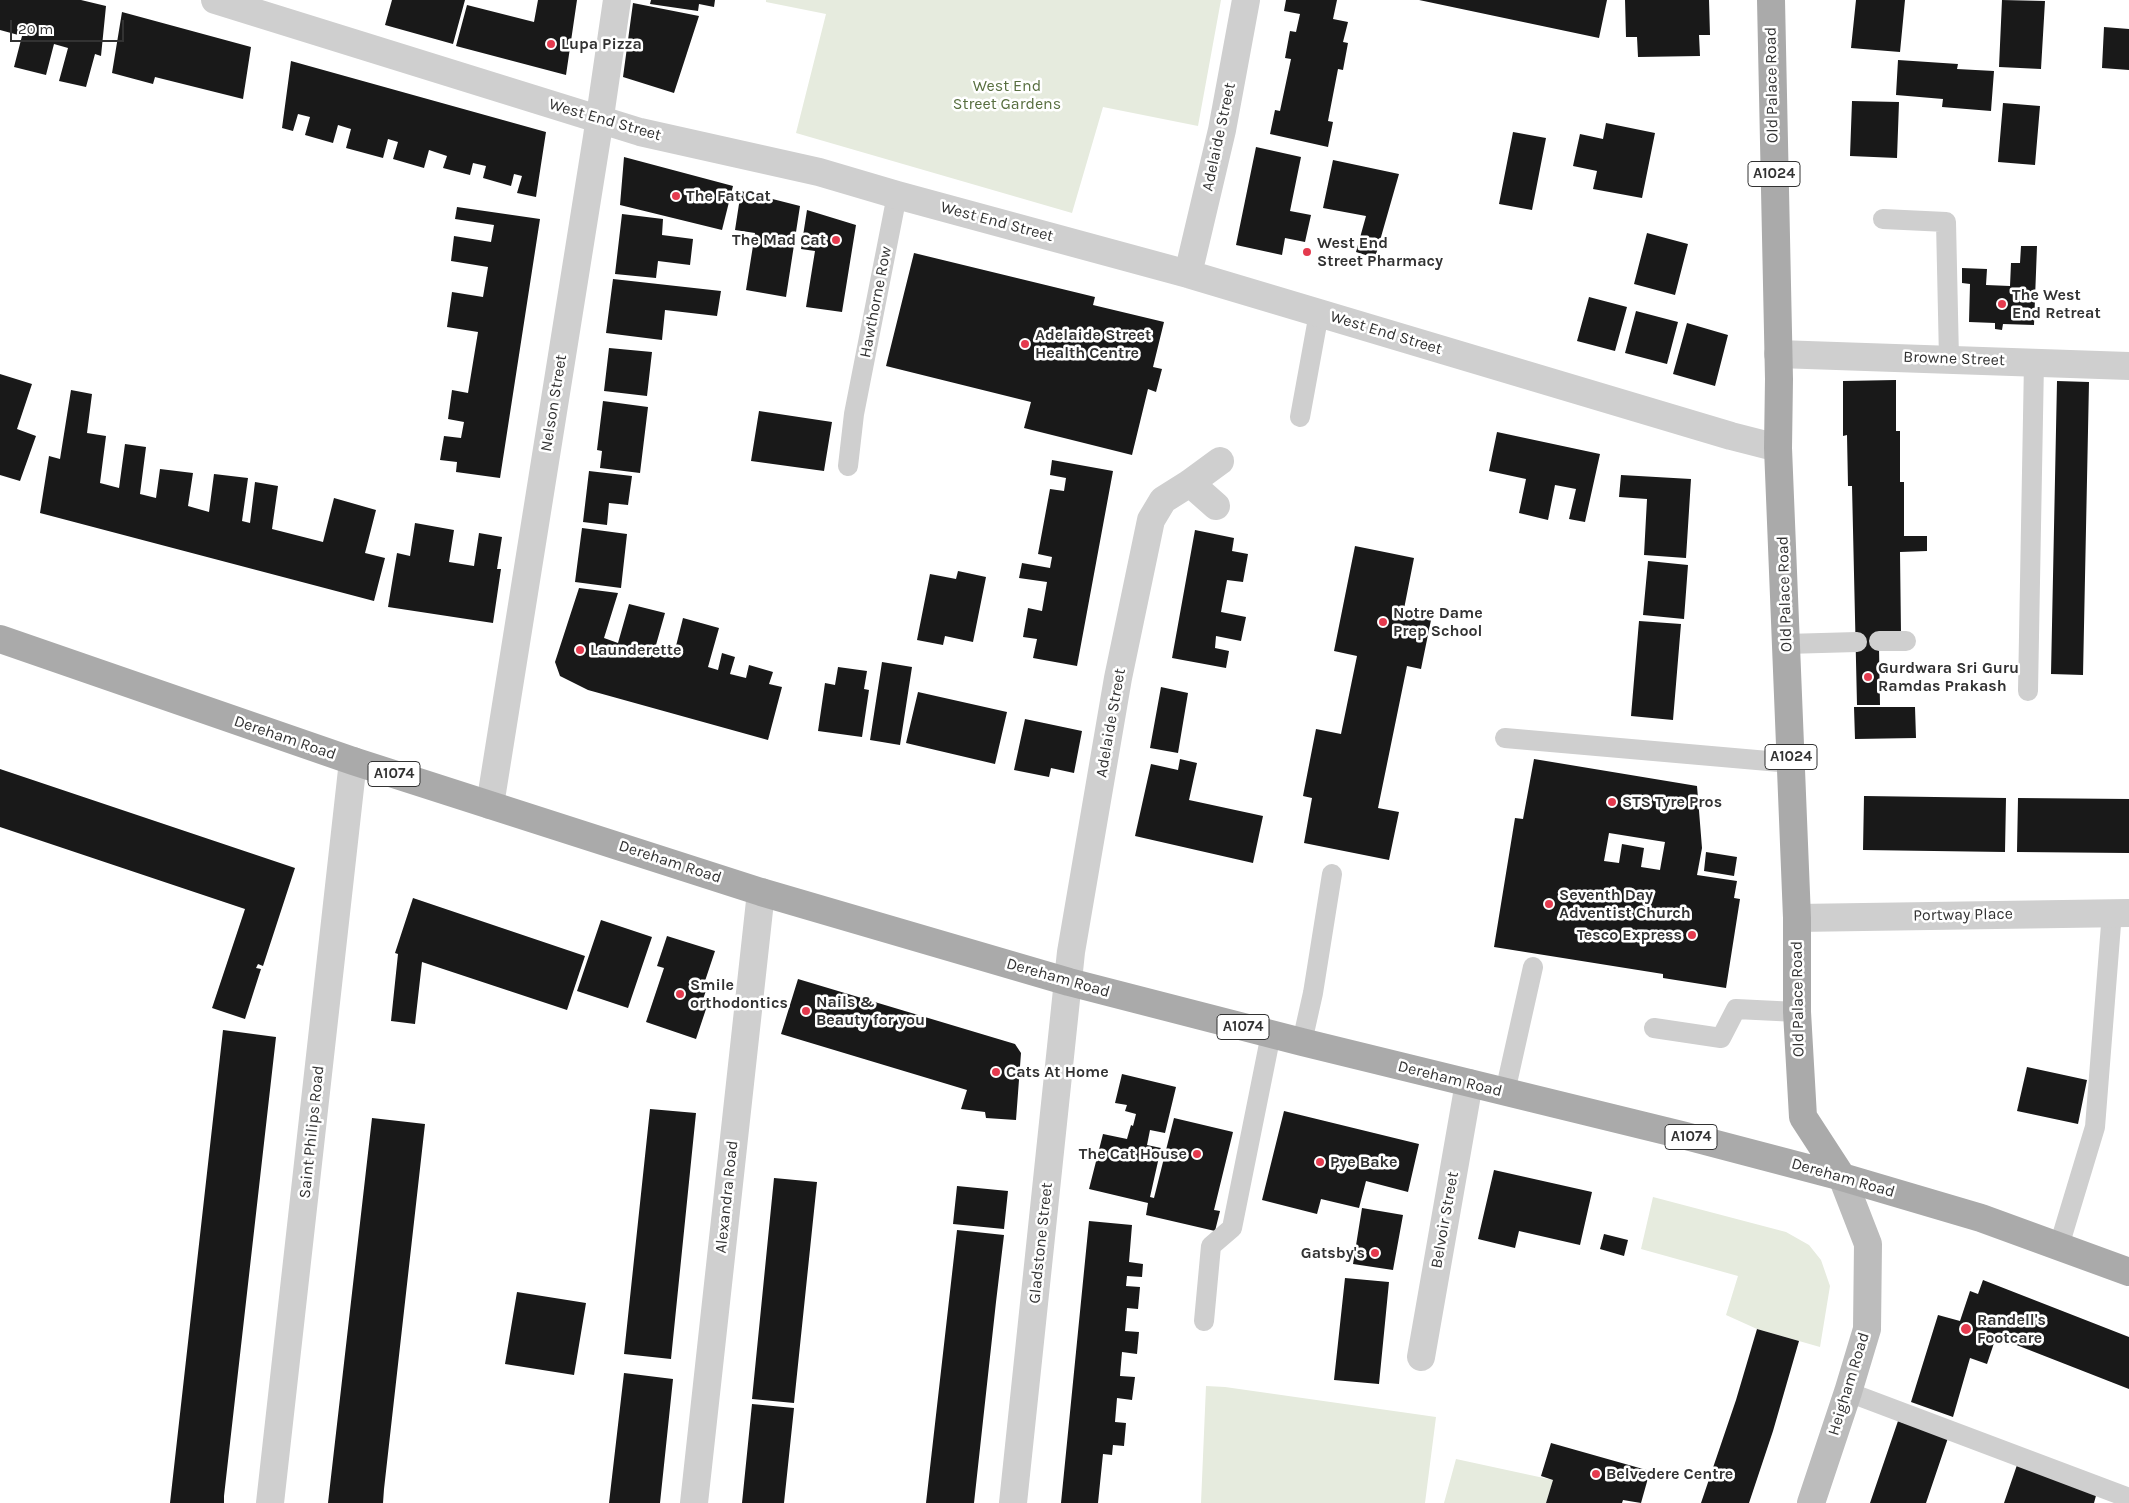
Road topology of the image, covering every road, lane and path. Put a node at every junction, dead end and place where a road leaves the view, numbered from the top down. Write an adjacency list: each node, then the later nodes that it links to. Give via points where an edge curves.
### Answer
1 (214, 0): 5 (street, West End Street)
2 (617, 0): 5 (street, Nelson Street)
3 (1246, 0): 8 (street, Adelaide Street, via 1222,130)
4 (1771, 0): 10 (main road, Old Palace Road / A1024)
5 (600, 120): 6 (street, West End Street, via 819,172); 29 (street, Nelson Street)
6 (897, 195): 8 (street, West End Street); 17 (lane, Hawthorne Row, via 855,409)
7 (1883, 219): 11 (lane, via 1946,222)
8 (1188, 274): 9 (street, West End Street)
9 (1319, 313): 14 (lane); 15 (street, West End Street)
10 (1778, 354): 11 (street, Browne Street); 15 (main road, Old Palace Road / A1024)
11 (1949, 359): 12 (street, Browne Street)
12 (2034, 362): 13 (street, Browne Street); 25 (lane)
13 (2129, 366)
14 (1300, 417)
15 (1778, 448): 24 (main road, Old Palace Road / A1024)
16 (1220, 461): 18 (street, Adelaide Street)
17 (848, 466)
18 (1190, 484): 19 (street); 35 (street, Adelaide Street, via 1163,500 1151,520 1116,688 1071,952)
19 (1216, 506)
20 (0, 639): 27 (main road, Dereham Road / A1074)
21 (1879, 641): 22 (lane)
22 (1906, 641)
23 (1856, 642): 24 (lane)
24 (1786, 644): 28 (main road, Old Palace Road / A1024)
25 (2028, 691)
26 (1505, 738): 28 (lane)
27 (353, 761): 29 (main road, Dereham Road / A1074); 49 (street, Saint Philips Road)
28 (1791, 763): 33 (main road, Old Palace Road / A1024)
29 (490, 805): 31 (main road, Dereham Road / A1074)
30 (1332, 874): 39 (lane)
31 (762, 892): 35 (main road, Dereham Road / A1074); 50 (street, Alexandra Road)
32 (2121, 913): 33 (street, Portway Place); 43 (lane, via 2095,1127)
33 (1797, 918): 36 (main road, Old Palace Road / A1024)
34 (1533, 967): 41 (lane)
35 (1069, 982): 38 (main road, Dereham Road / A1074); 51 (street, Gladstone Street)
36 (1797, 1012): 37 (lane, via 1736,1010 1721,1038); 42 (main road, Old Palace Road / A1024, via 1804,1117)
37 (1654, 1028)
38 (1270, 1034): 39 (main road, Dereham Road / A1074); 45 (lane, via 1232,1228 1211,1246)
39 (1302, 1042): 40 (main road, Dereham Road / A1074)
40 (1469, 1083): 41 (main road, Dereham Road / A1074); 46 (street, Belvoir Street)
41 (1505, 1092): 42 (main road, Dereham Road / A1074)
42 (1842, 1177): 43 (main road, Dereham Road / A1074, via 1981,1218); 47 (street, Heigham Road, via 1868,1244 1867,1329)
43 (2059, 1246): 44 (main road, Dereham Road / A1074)
44 (2129, 1272)
45 (1204, 1321)
46 (1421, 1357)
47 (1848, 1392): 48 (lane); 52 (street, Heigham Road)
48 (2129, 1498)
49 (270, 1503)
50 (694, 1503)
51 (1013, 1503)
52 (1811, 1503)

